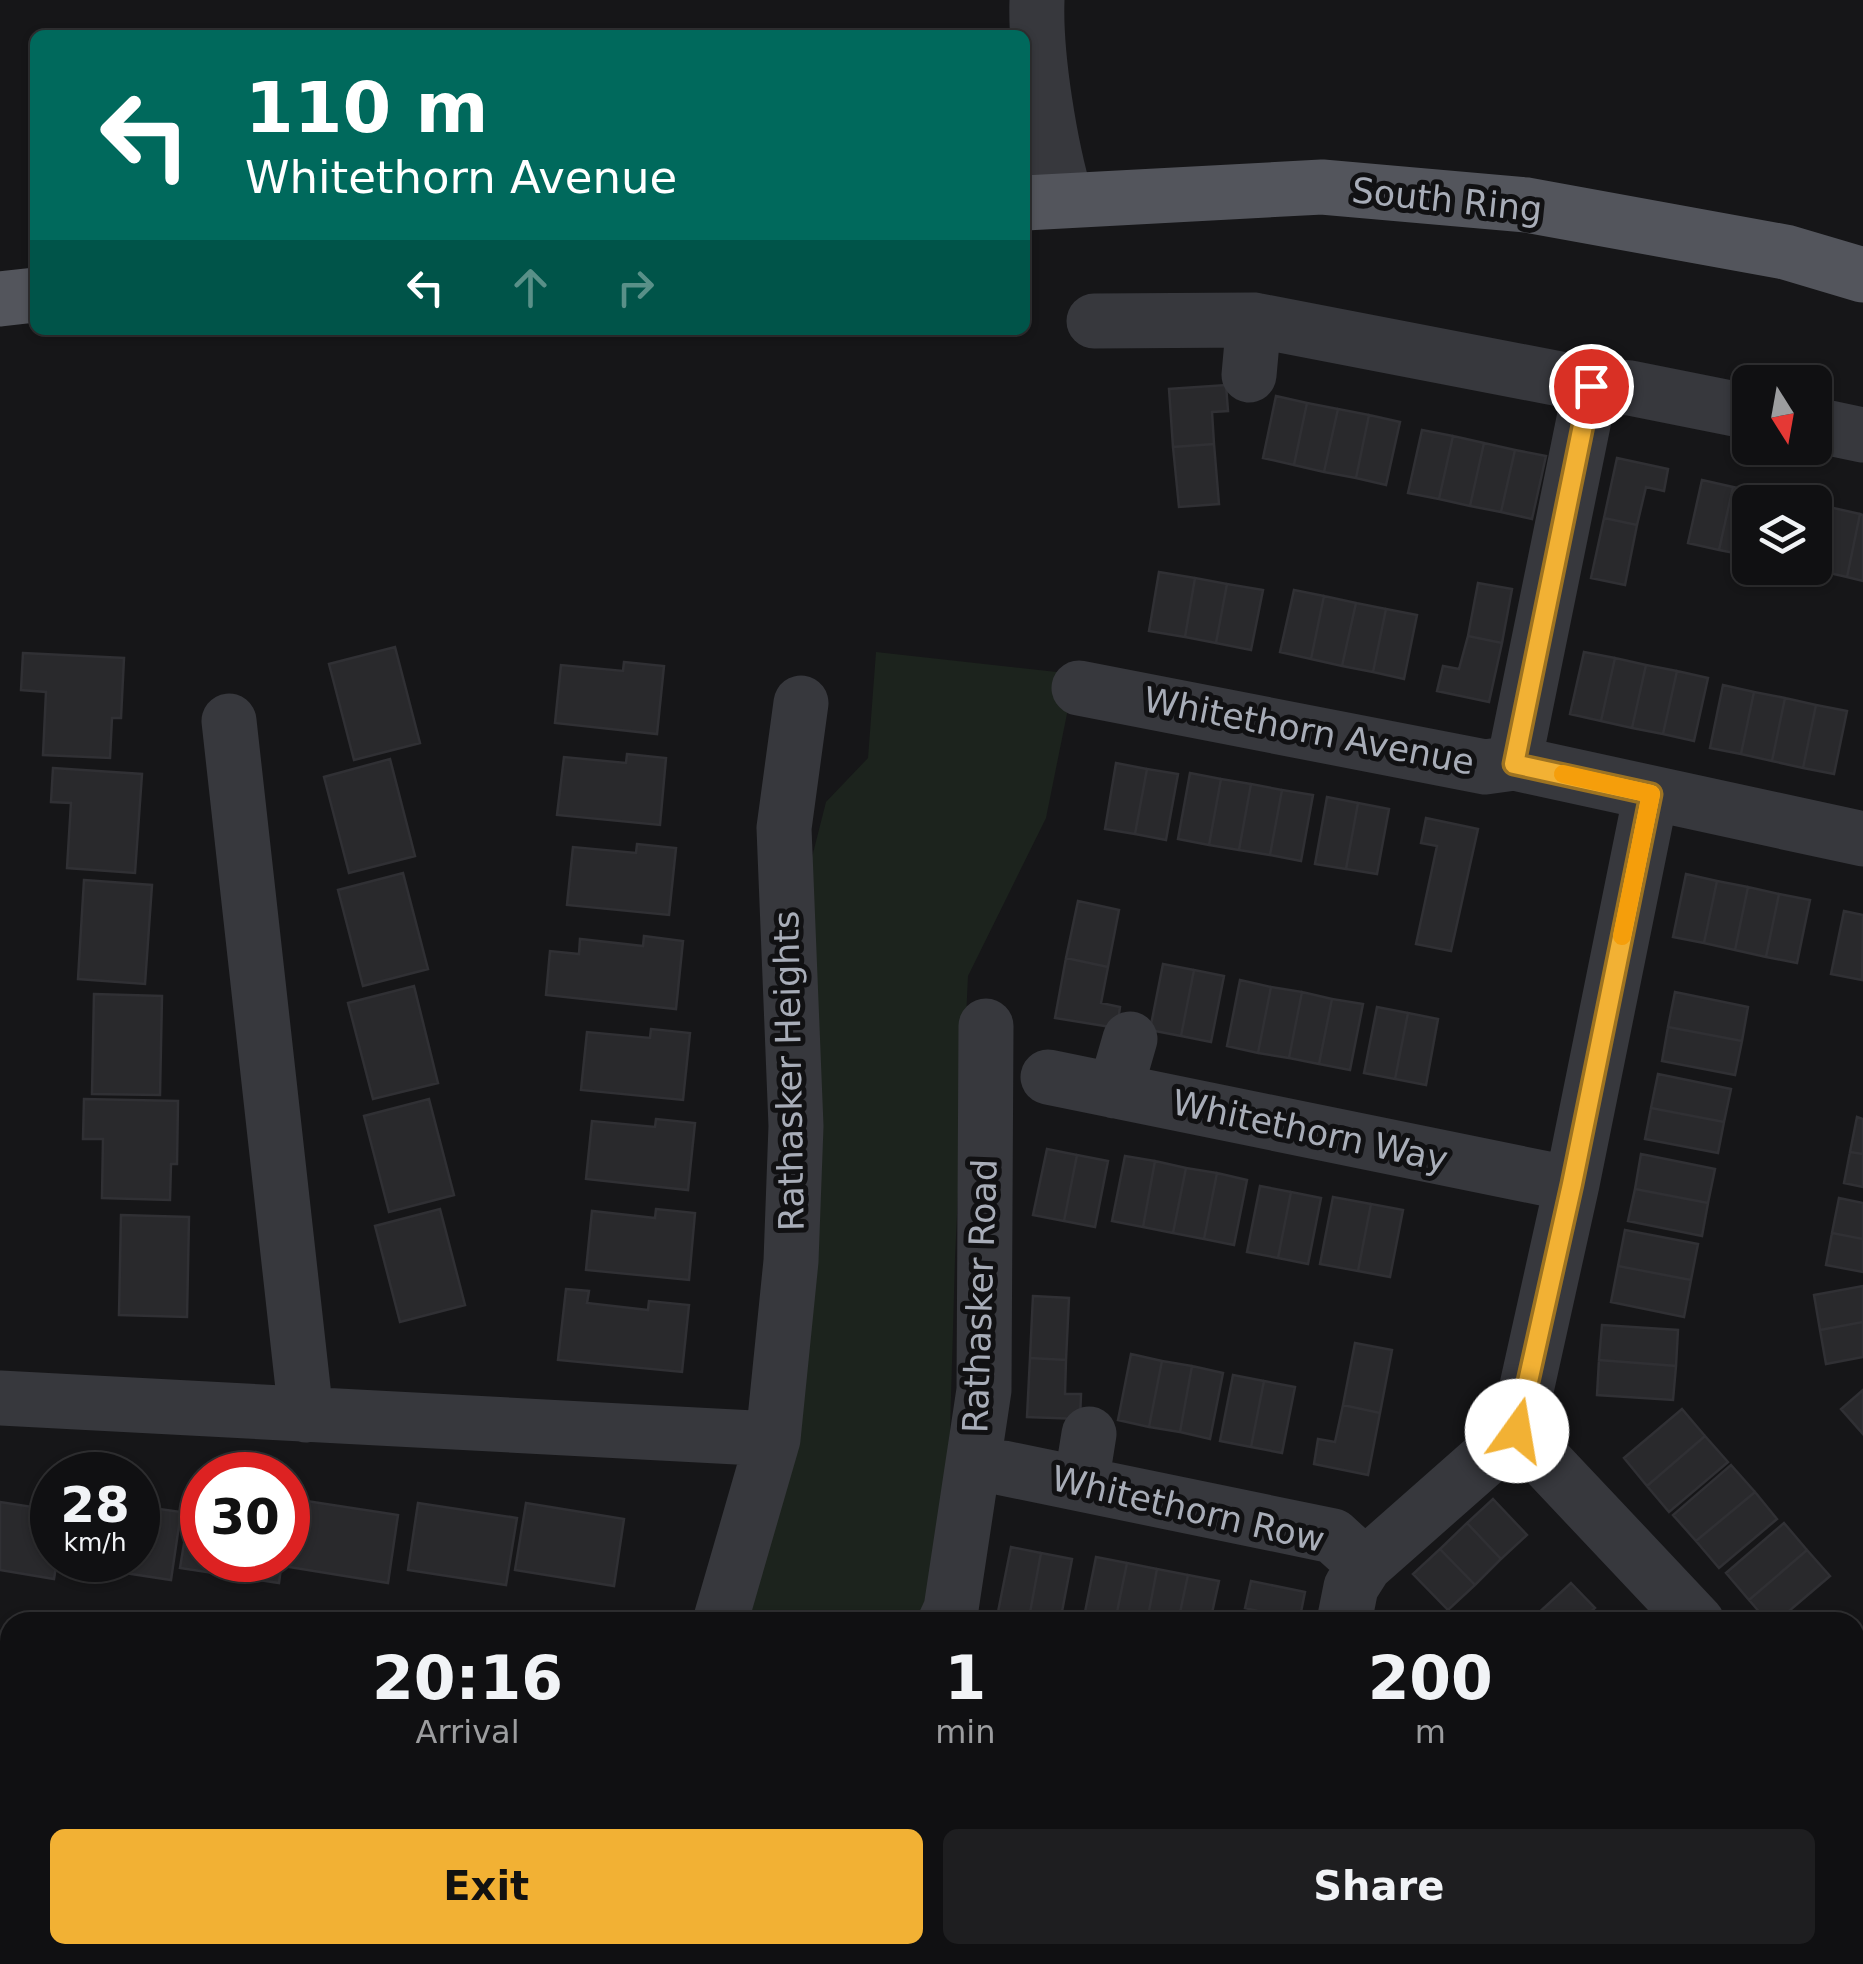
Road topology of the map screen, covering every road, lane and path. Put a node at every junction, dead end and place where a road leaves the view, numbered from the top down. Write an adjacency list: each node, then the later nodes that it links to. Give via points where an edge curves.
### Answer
1 (1037, 0): 2 (street, via 1058,173)
2 (1046, 202): 3 (main road, South Ring, via 1322,187 1508,204 1785,252)
3 (1863, 275)
4 (30, 296): 5 (main road)
5 (0, 299)
6 (1254, 320): 7 (street); 8 (street); 9 (street)
7 (1094, 321)
8 (1249, 375)
9 (1591, 386): 10 (street); 16 (street)
10 (1732, 408)
11 (1832, 429): 12 (street)
12 (1863, 435)
13 (1100, 679): 16 (street, Whitethorn Avenue, via 1485,766)
14 (800, 703): 27 (street, Rathasker Heights, via 784,828 796,1126)
15 (229, 721): 25 (street)
16 (1514, 764): 17 (street, Whitethorn Avenue)
17 (1651, 794): 18 (street, Whitethorn Avenue); 23 (street)
18 (1863, 838)
19 (986, 1026): 31 (street, Rathasker Road, via 984,1390)
20 (1130, 1039): 22 (street)
21 (1048, 1077): 22 (street, Whitethorn Way)
22 (1115, 1091): 23 (street, Whitethorn Way)
23 (1572, 1184): 26 (street)
24 (0, 1398): 25 (street)
25 (306, 1415): 27 (street)
26 (1517, 1431): 29 (street); 33 (street)
27 (773, 1439): 30 (street, Rathasker Heights)
28 (1003, 1468): 29 (street, Whitethorn Row, via 1086,1459 1333,1536)
29 (1365, 1565): 32 (street, via 1351,1586)
30 (723, 1612)
31 (949, 1612)
32 (1346, 1612)
33 (1688, 1612)

